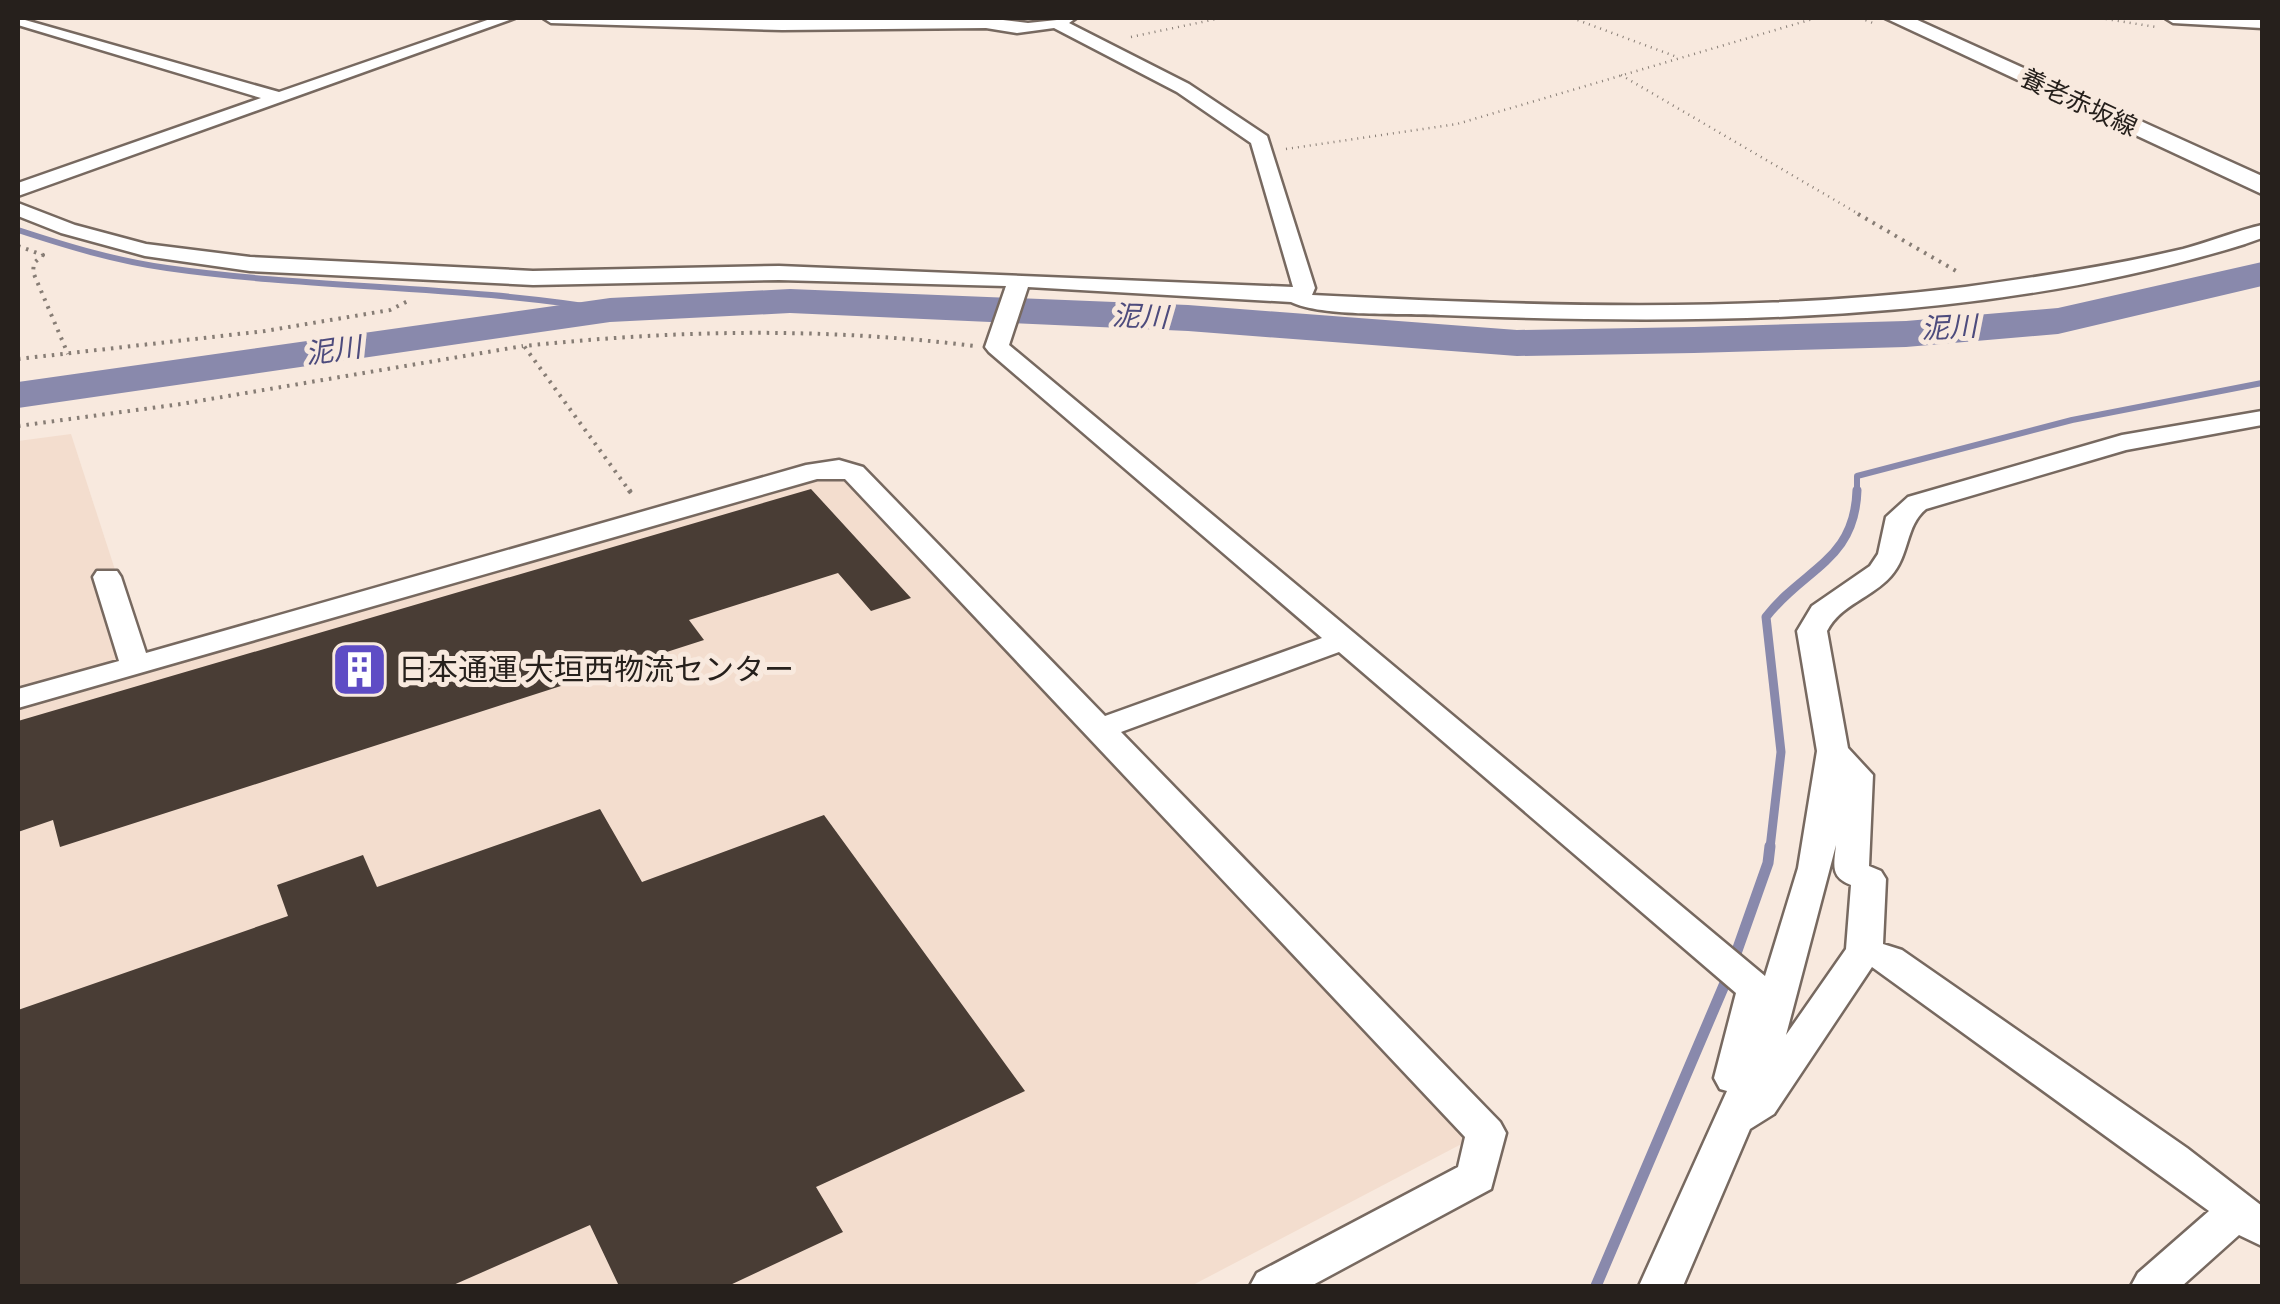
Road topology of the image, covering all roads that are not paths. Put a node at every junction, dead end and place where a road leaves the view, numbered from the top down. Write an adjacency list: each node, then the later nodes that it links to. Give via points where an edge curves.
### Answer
1 (507, 18): 8 (street)
2 (551, 18): 6 (street, via 986,23 1010,29)
3 (1896, 18): 9 (main road, 養老赤坂線)
4 (2173, 18): 7 (street)
5 (18, 20): 8 (street)
6 (1063, 20): 14 (street, via 1093,45 1182,88 1260,140 1304,288)
7 (2262, 23)
8 (276, 98): 10 (street)
9 (2262, 186)
10 (18, 190)
11 (18, 209): 13 (street, via 144,250 250,264 533,278 779,273)
12 (2262, 230): 14 (street, via 2162,260 1904,300 1597,313 1308,302)
13 (1018, 284): 14 (street); 17 (street, via 998,345)
14 (1296, 296)
15 (2262, 418): 21 (street, via 2122,443 1917,503 1900,517 1892,554 1880,572 1822,612 1812,630)
16 (108, 577): 18 (street)
17 (1346, 639): 20 (street); 23 (street, via 1756,988 1733,1083)
18 (135, 665): 19 (street); 20 (street, via 839,468 854,473)
19 (18, 699)
20 (1100, 729): 25 (street, via 1486,1133 1476,1178)
21 (1833, 751): 22 (street, via 1856,775 1851,872 1869,879); 23 (street, via 1814,868 1759,1063)
22 (1864, 951): 23 (street, via 1760,1103); 24 (street, via 1889,959)
23 (1730, 1126): 26 (street)
24 (2250, 1220): 27 (street)
25 (1272, 1286)
26 (1661, 1286)
27 (2153, 1286)

